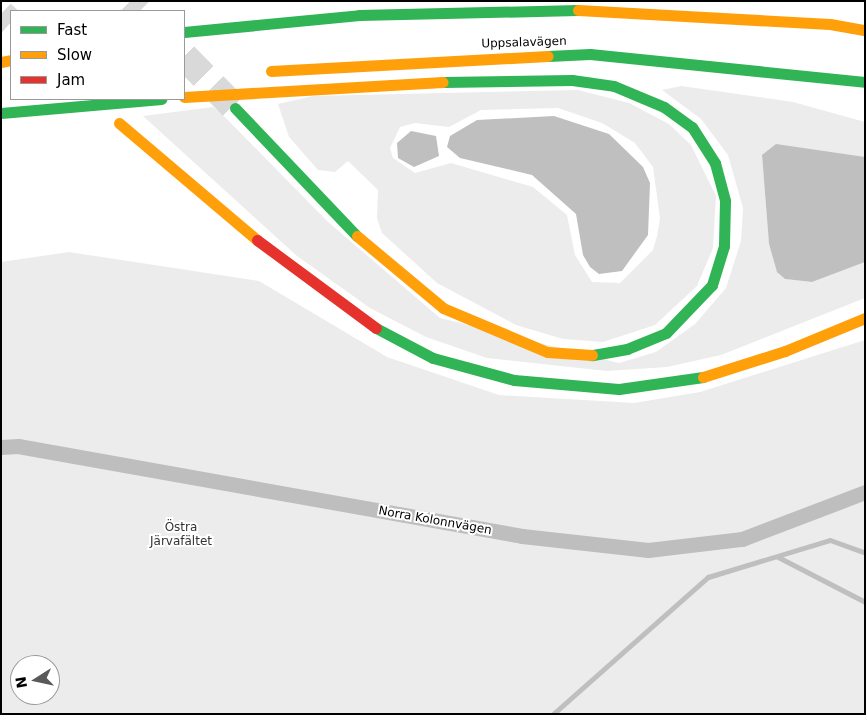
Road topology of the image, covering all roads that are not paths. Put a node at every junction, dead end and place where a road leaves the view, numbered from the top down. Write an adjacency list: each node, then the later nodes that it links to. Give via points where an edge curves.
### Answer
1 (865, 30): 2 (highway, via 583,10 359,15)
2 (185, 32)
3 (260, 71): 4 (highway, Uppsalavägen, via 387,61 590,54)
4 (865, 82)
5 (185, 97): 9 (highway, via 430,82 572,80 614,86 664,107 692,127 715,163 725,201 724,246 712,285 666,333 628,348 588,356 547,352 512,340 443,308 402,278 358,238)
6 (43, 100): 8 (highway)
7 (150, 100): 10 (highway)
8 (1, 106)
9 (235, 108)
10 (1, 113)
11 (119, 123): 12 (highway, via 290,268 368,324 433,358 514,380 618,388 702,377 784,350)
12 (865, 318)
13 (1, 447): 14 (street, Norra Kolonnvägen, via 18,446 522,536 648,550 698,548 742,539)
14 (865, 492)

